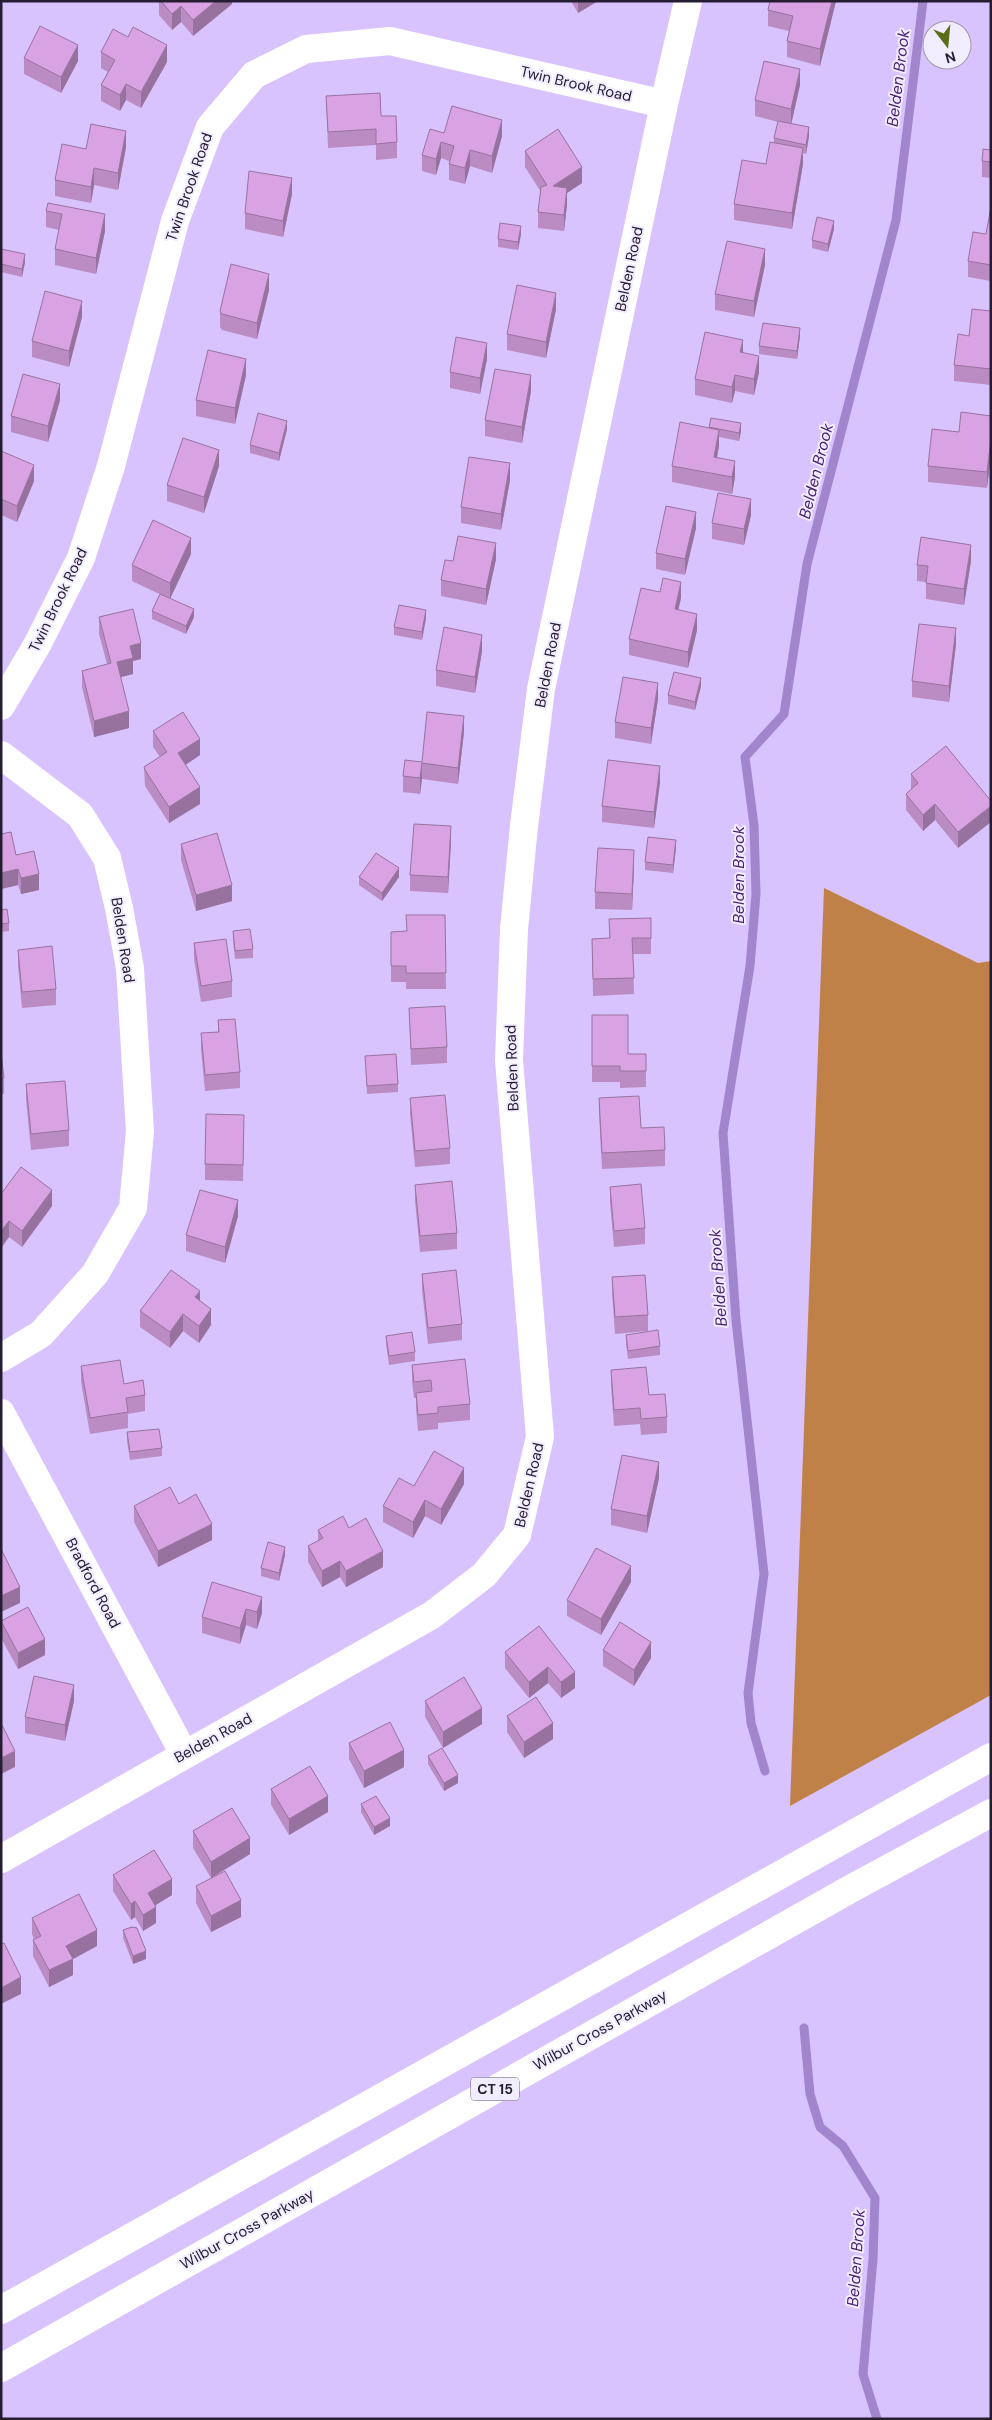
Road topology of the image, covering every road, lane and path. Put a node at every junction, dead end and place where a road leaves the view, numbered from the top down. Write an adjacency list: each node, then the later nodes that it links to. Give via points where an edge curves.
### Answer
1 (688, 1): 2 (main road, Belden Road)
2 (664, 104): 3 (main road, Twin Brook Road, via 390,41 306,49 254,75 210,127 175,221 112,466 81,558 37,645); 7 (main road, Belden Road, via 542,689 524,826 514,928 509,1060 540,1437 517,1535 484,1575 432,1614)
3 (1, 706)
4 (1, 755): 5 (main road, Belden Road, via 80,815 107,858 130,968 140,1131 134,1208 95,1274 42,1334)
5 (1, 1358)
6 (1, 1412): 7 (main road, Bradford Road)
7 (184, 1754): 10 (main road, Belden Road)
8 (991, 1757): 11 (main road)
9 (991, 1813): 12 (main road, Wilbur Cross Parkway / CT 15)
10 (1, 1860)
11 (1, 2310)
12 (1, 2368)

